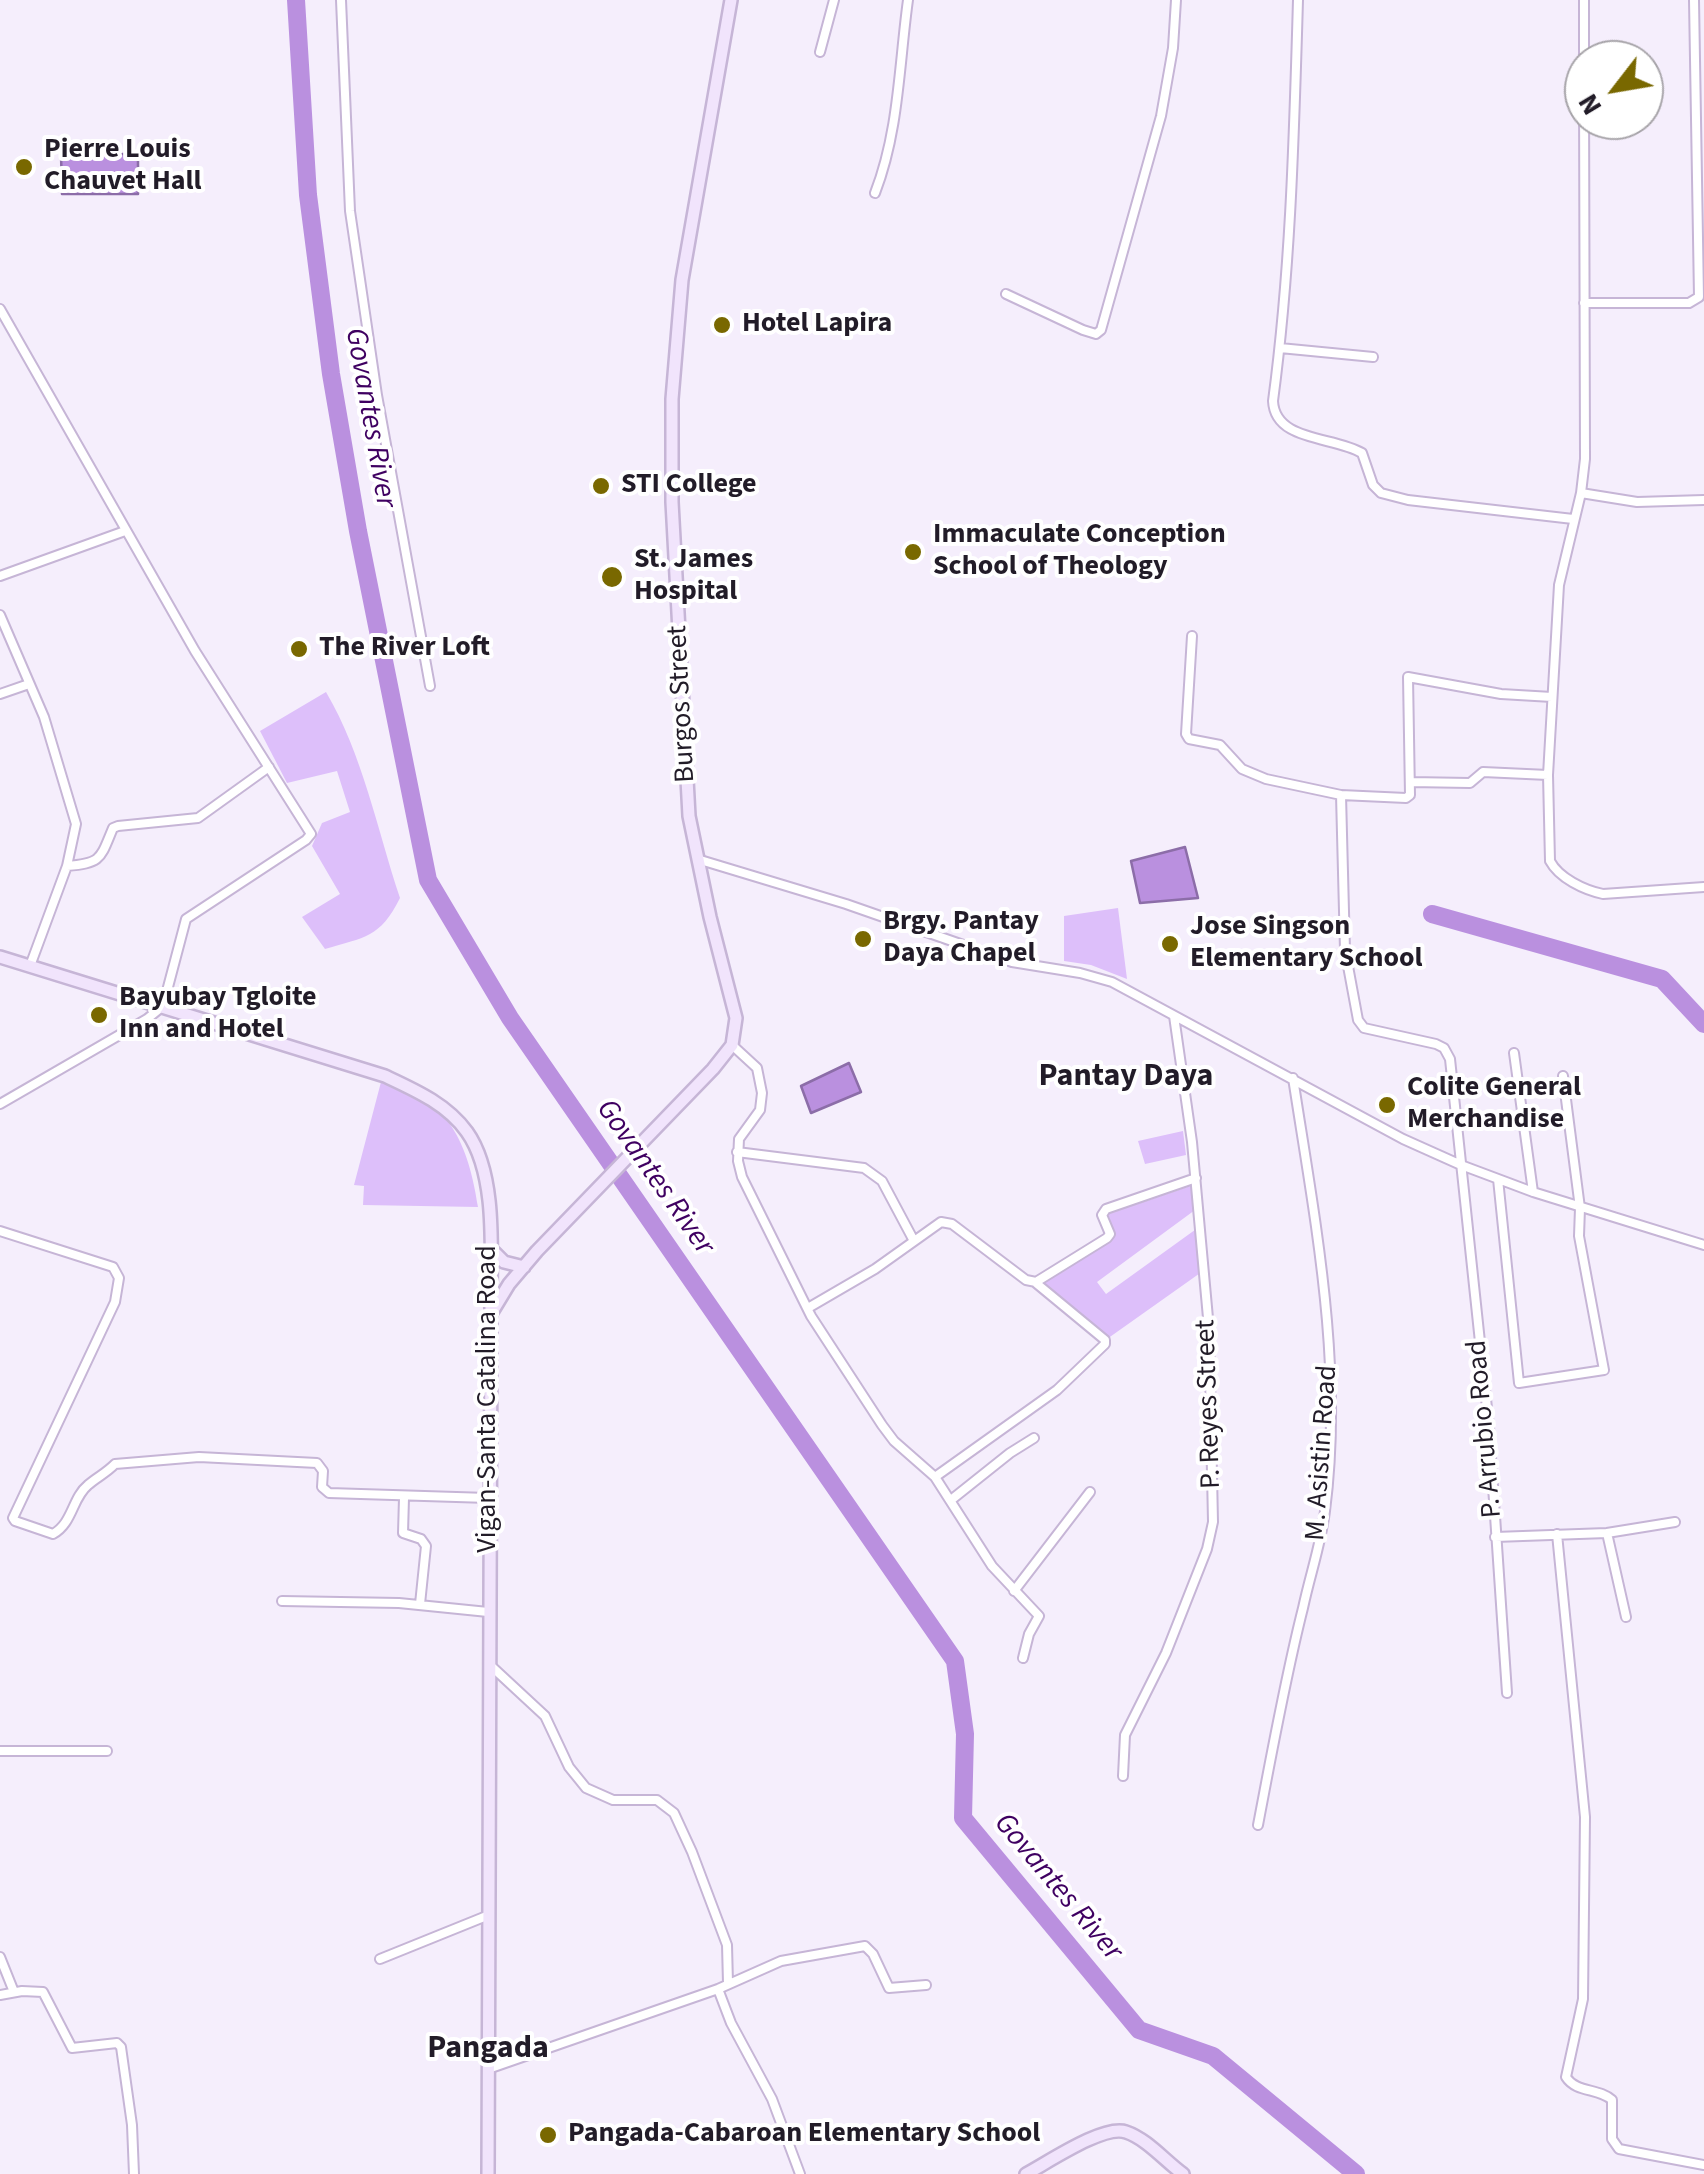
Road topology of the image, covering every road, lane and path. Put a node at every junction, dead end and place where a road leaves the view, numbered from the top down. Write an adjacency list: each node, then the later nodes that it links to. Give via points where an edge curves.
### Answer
1 (341, 0): 26 (street, via 350,211)
2 (731, 0): 33 (main road, Burgos Street, via 682,280 672,399 685,777)
3 (834, 0): 10 (street)
4 (908, 0): 12 (street, via 892,134)
5 (1176, 0): 13 (street, via 1161,116 1102,330 1083,330)
6 (1298, 0): 16 (street, via 1293,201)
7 (1584, 0): 9 (street)
8 (1694, 0): 14 (street, via 1699,296 1689,303)
9 (1584, 40)
10 (820, 52)
11 (1584, 140): 14 (street)
12 (874, 192)
13 (1006, 294)
14 (1584, 302): 18 (street)
15 (0, 309): 21 (street)
16 (1280, 348): 17 (street); 20 (street, via 1273,401 1279,421 1362,453 1381,493)
17 (1373, 356)
18 (1582, 493): 19 (street, via 1637,502); 20 (street)
19 (1704, 500)
20 (1573, 519): 28 (street, via 1559,585)
21 (125, 531): 22 (street); 29 (street)
22 (0, 576)
23 (0, 615): 25 (street)
24 (1192, 636): 32 (street, via 1189,739 1220,745 1242,769 1266,778)
25 (29, 684): 27 (street); 34 (street, via 75,813)
26 (430, 686)
27 (0, 694)
28 (1552, 698): 30 (street); 31 (street, via 1408,676)
29 (269, 767): 34 (street, via 198,818 118,826 100,858); 38 (street, via 310,836 186,919)
30 (1548, 775): 31 (street, via 1482,772 1470,783); 35 (street, via 1547,833 1555,871 1602,894)
31 (1410, 782): 32 (street, via 1406,798)
32 (1340, 795): 46 (street, P. Arrubio Road, via 1345,950 1358,1020 1364,1028 1436,1044 1448,1053)
33 (697, 859): 39 (street, via 1012,962 1098,976); 40 (main road, Burgos Street, via 736,1018)
34 (67, 866): 37 (street)
35 (1704, 887)
36 (0, 958): 37 (main road, Vigan-Santa Catalina Road)
37 (30, 966): 38 (main road, Vigan-Santa Catalina Road)
38 (163, 1006): 44 (street); 54 (main road, Vigan-Santa Catalina Road, via 425,1094 467,1132 478,1154)
39 (1174, 1016): 43 (street); 47 (street, P. Reyes Street)
40 (732, 1045): 45 (street, via 759,1072 762,1093); 55 (main road)
41 (1514, 1052): 49 (street)
42 (1563, 1076): 50 (street)
43 (1294, 1078): 46 (street); 80 (street, M. Asistin Road, via 1328,1328 1331,1420 1326,1509)
44 (0, 1104)
45 (738, 1152): 52 (street, via 864,1168 882,1181); 57 (street, via 749,1193)
46 (1461, 1165): 48 (street); 68 (street, P. Arrubio Road)
47 (1196, 1178): 56 (street, via 1106,1209 1107,1238); 79 (street, P. Reyes Street, via 1209,1330 1212,1530 1166,1653 1125,1735)
48 (1498, 1179): 49 (street); 50 (street, via 1519,1383 1604,1370 1580,1246)
49 (1533, 1192): 50 (street)
50 (1580, 1208): 53 (street)
51 (0, 1231): 62 (street, via 113,1266 119,1278 14,1521 53,1534 86,1486 115,1464 199,1456 317,1463 329,1493)
52 (914, 1240): 56 (street, via 948,1223); 57 (street)
53 (1704, 1245)
54 (490, 1248): 55 (main road, via 504,1262); 58 (main road, Vigan-Santa Catalina Road)
55 (524, 1266): 58 (main road)
56 (1036, 1282): 60 (street, via 1105,1344 1057,1390)
57 (808, 1308): 60 (street, via 894,1441)
58 (491, 1314): 63 (main road, Vigan-Santa Catalina Road)
59 (1034, 1438): 64 (street)
60 (935, 1477): 64 (street)
61 (1090, 1492): 69 (street)
62 (404, 1498): 63 (street); 71 (street, via 403,1532 426,1546)
63 (488, 1498): 72 (main road, Vigan-Santa Catalina Road)
64 (951, 1500): 69 (street)
65 (1675, 1522): 66 (street)
66 (1607, 1533): 67 (street); 73 (street)
67 (1558, 1534): 68 (street); 90 (street, via 1585,1802 1583,1999 1566,2077 1612,2100 1616,2148)
68 (1495, 1536): 76 (street, P. Arrubio Road)
69 (1014, 1591): 74 (street, via 1039,1619)
70 (282, 1601): 71 (street)
71 (420, 1604): 72 (street)
72 (488, 1612): 75 (main road, Vigan-Santa Catalina Road)
73 (1626, 1617)
74 (1023, 1658)
75 (489, 1664): 81 (main road, Vigan-Santa Catalina Road); 84 (street, via 545,1716 586,1788 613,1800 657,1800 674,1813 722,1930)
76 (1507, 1693)
77 (0, 1750): 78 (street)
78 (107, 1751)
79 (1123, 1776)
80 (1258, 1824)
81 (489, 1916): 83 (street); 89 (main road, Vigan-Santa Catalina Road)
82 (0, 1957): 87 (street)
83 (380, 1959)
84 (728, 1984): 85 (street, via 781,1961 864,1946 889,1988); 86 (street)
85 (926, 1985)
86 (718, 1989): 89 (street); 93 (street)
87 (14, 1992): 88 (street); 91 (street, via 42,1992 72,2048 121,2047)
88 (0, 1995)
89 (488, 2069): 92 (main road, Vigan-Santa Catalina Road)
90 (1704, 2165)
91 (134, 2174)
92 (488, 2174)
93 (800, 2174)
94 (1026, 2174): 95 (main road, via 1117,2130)
95 (1183, 2174)

